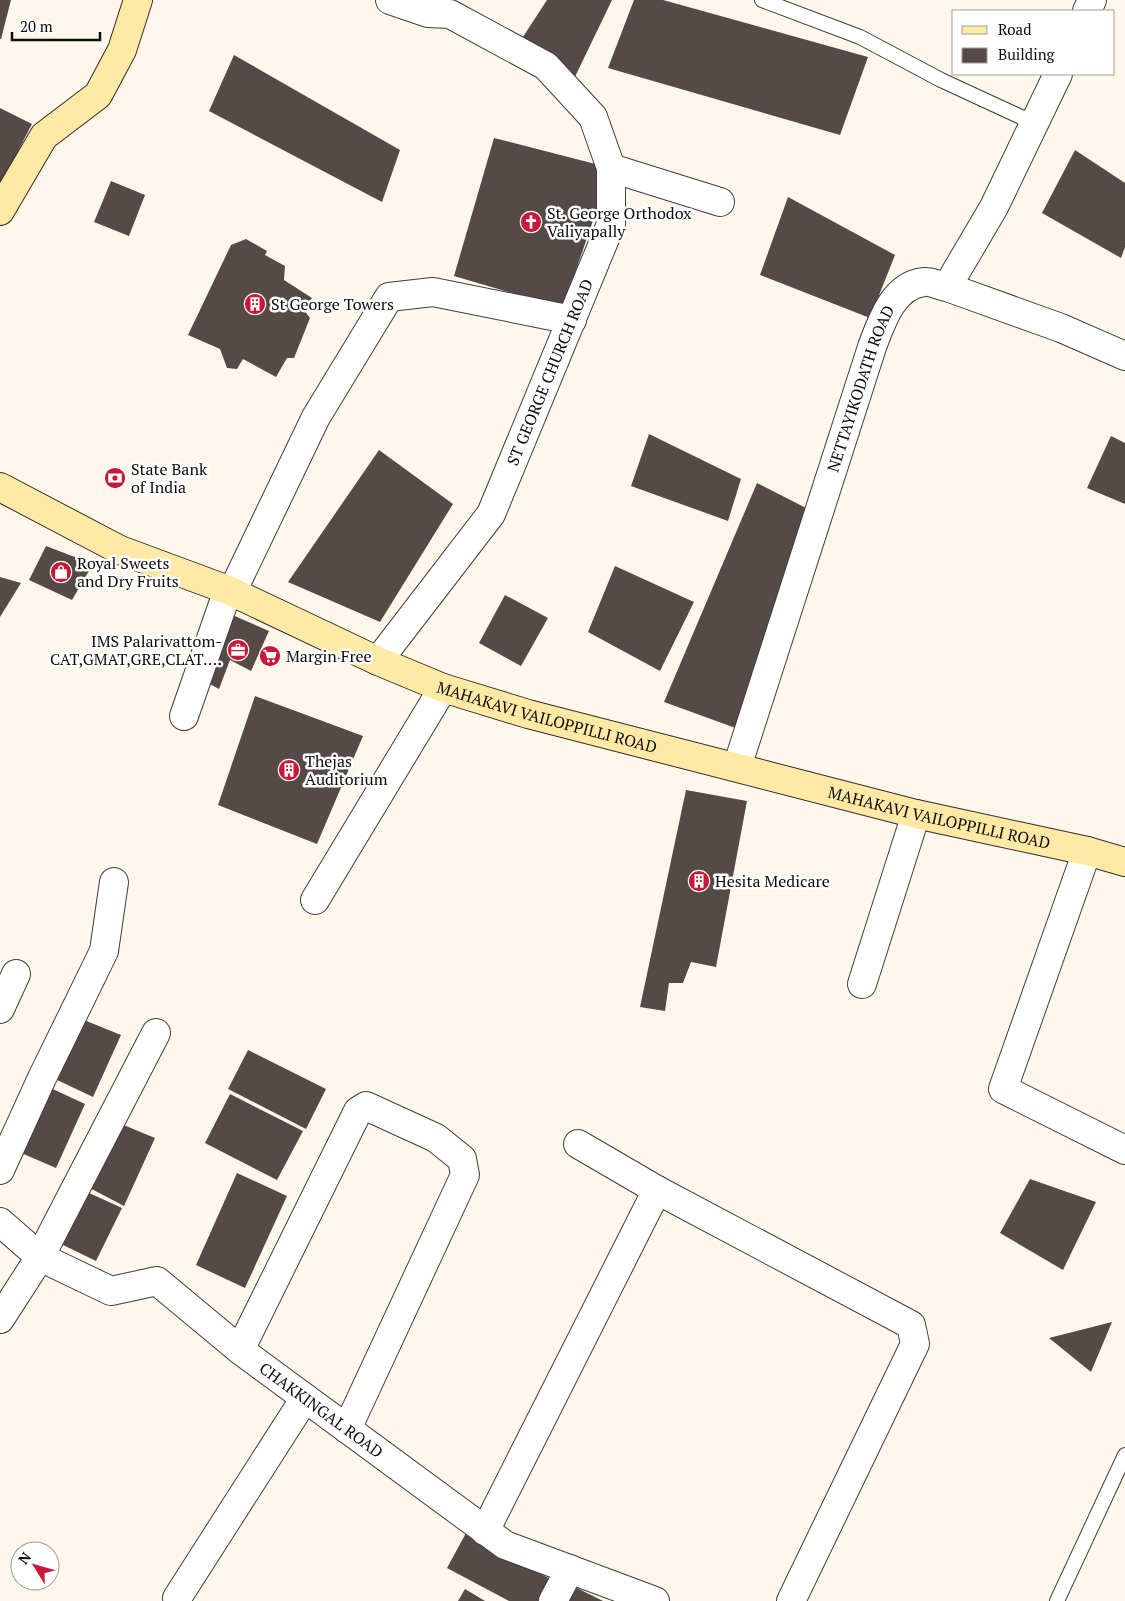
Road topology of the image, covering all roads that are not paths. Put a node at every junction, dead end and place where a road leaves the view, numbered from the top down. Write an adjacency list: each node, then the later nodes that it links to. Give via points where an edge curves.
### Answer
1 (138, 0): 9 (main road, via 122,50 98,95 44,136)
2 (390, 0): 4 (street, via 428,13)
3 (762, 0): 6 (lane, via 860,37)
4 (454, 7): 7 (street, ST GEORGE CHURCH ROAD, via 546,66 593,117)
5 (1058, 75): 6 (street)
6 (1034, 124): 10 (street, via 994,207)
7 (611, 168): 8 (street); 11 (street, ST GEORGE CHURCH ROAD, via 611,224)
8 (720, 202)
9 (0, 211)
10 (947, 288): 12 (street, NETTAYIKODATH ROAD, via 1060,328); 18 (street, NETTAYIKODATH ROAD, via 925,282 905,288 885,313)
11 (572, 320): 14 (street, via 433,292 389,297 316,417); 15 (street, ST GEORGE CHURCH ROAD, via 491,514)
12 (1125, 356)
13 (0, 487): 14 (main road, MAHAKAVI VAILOPPILLI ROAD, via 120,550)
14 (230, 591): 15 (main road, MAHAKAVI VAILOPPILLI ROAD); 17 (street)
15 (378, 661): 16 (main road, MAHAKAVI VAILOPPILLI ROAD)
16 (443, 688): 18 (main road, MAHAKAVI VAILOPPILLI ROAD, via 528,714); 23 (street)
17 (184, 716)
18 (738, 767): 19 (main road, MAHAKAVI VAILOPPILLI ROAD)
19 (916, 814): 20 (main road, MAHAKAVI VAILOPPILLI ROAD); 25 (street)
20 (1087, 851): 21 (main road, MAHAKAVI VAILOPPILLI ROAD); 29 (street, via 1003,1089)
21 (1125, 862)
22 (114, 882): 30 (street, via 104,951)
23 (315, 900)
24 (16, 974): 26 (street)
25 (862, 984)
26 (0, 1009)
27 (156, 1033): 33 (street)
28 (578, 1144): 31 (street)
29 (1125, 1150)
30 (0, 1170)
31 (657, 1190): 39 (street); 44 (street, via 911,1325 915,1344)
32 (0, 1222): 33 (street, CHAKKINGAL ROAD)
33 (40, 1257): 34 (street); 35 (street, CHAKKINGAL ROAD, via 111,1291 157,1281)
34 (0, 1319)
35 (240, 1350): 36 (street, CHAKKINGAL ROAD); 37 (street, via 358,1111 366,1106 436,1138 462,1159 465,1175)
36 (306, 1398): 37 (street, CHAKKINGAL ROAD); 41 (street)
37 (347, 1429): 39 (street, CHAKKINGAL ROAD)
38 (1125, 1455): 45 (lane)
39 (485, 1531): 40 (street, CHAKKINGAL ROAD, via 505,1546)
40 (570, 1570): 42 (street); 43 (street, CHAKKINGAL ROAD)
41 (177, 1598)
42 (553, 1601)
43 (655, 1601)
44 (791, 1601)
45 (1058, 1601)

